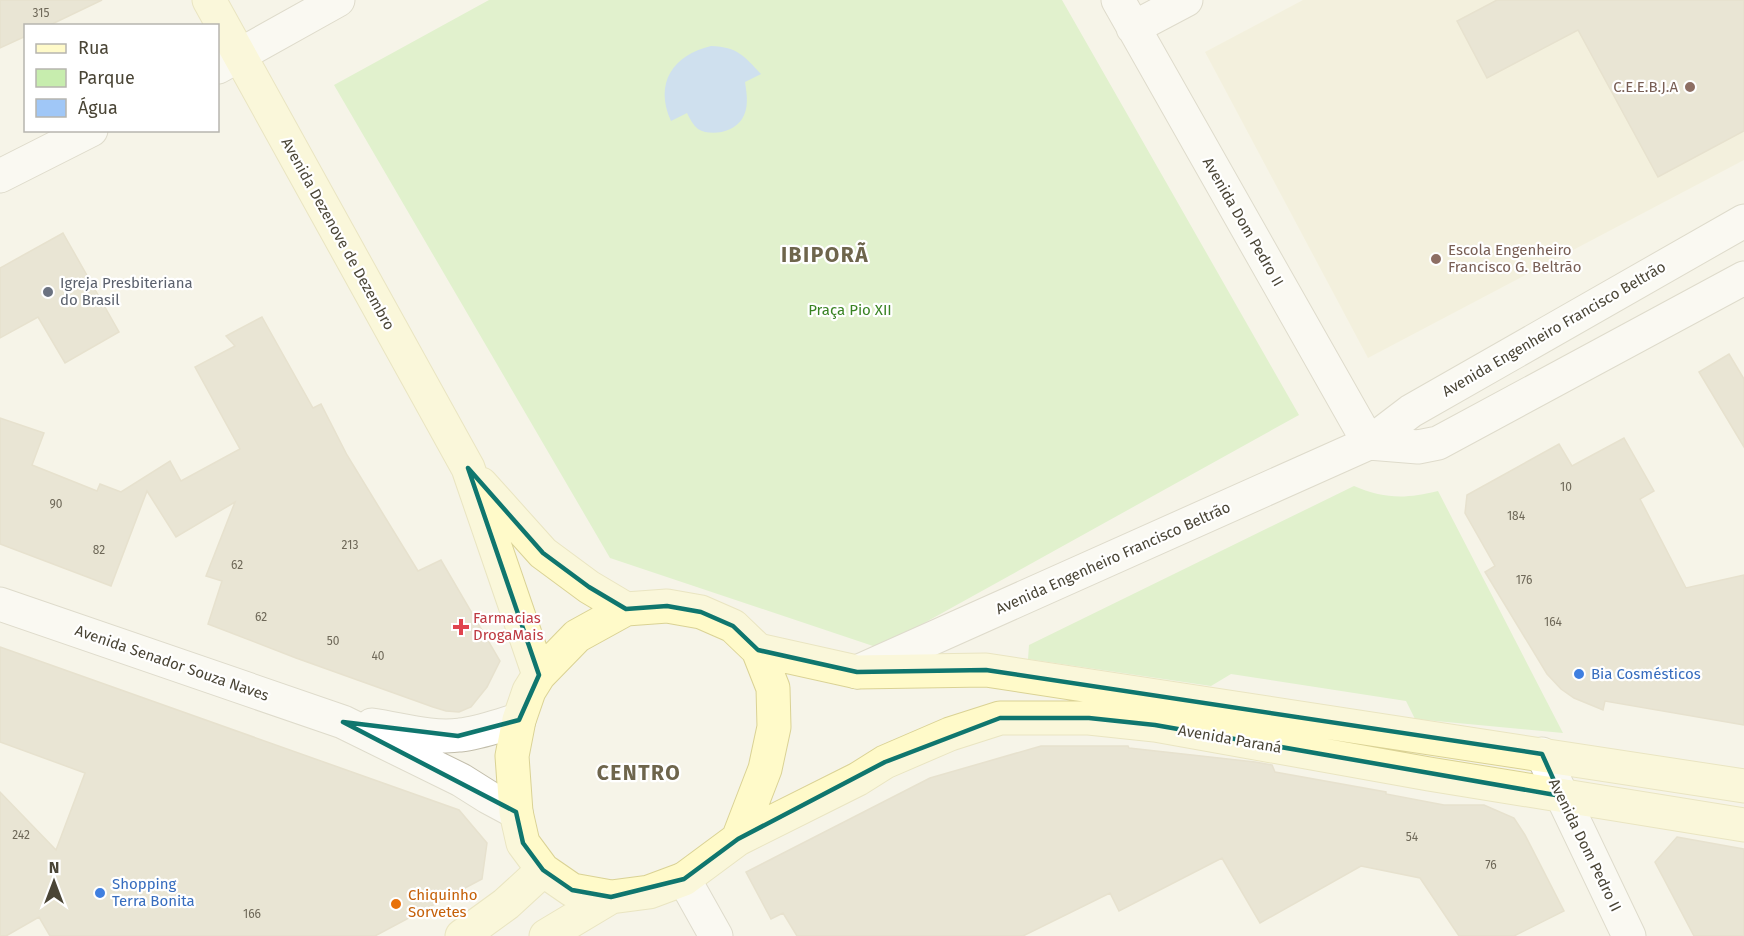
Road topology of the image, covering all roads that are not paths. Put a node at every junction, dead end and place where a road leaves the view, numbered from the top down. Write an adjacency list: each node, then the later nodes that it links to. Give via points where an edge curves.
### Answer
1 (209, 0): 5 (main road, Avenida Dezenove de Dezembro)
2 (338, 0): 7 (street)
3 (1185, 0): 4 (street)
4 (1125, 14): 12 (street, Avenida Dom Pedro II)
5 (216, 24)
6 (219, 33): 7 (main road, Avenida Dezenove de Dezembro)
7 (228, 62): 13 (main road, Avenida Dezenove de Dezembro)
8 (87, 132): 9 (street)
9 (0, 176)
10 (1744, 221): 12 (street, Avenida Engenheiro Francisco Beltrão, via 1411,411)
11 (1744, 278): 12 (street, Avenida Engenheiro Francisco Beltrão, via 1438,443 1418,447)
12 (1369, 443): 17 (street, Avenida Engenheiro Francisco Beltrão)
13 (468, 468): 15 (main road, Avenida Dezenove de Dezembro, via 543,553); 18 (main road, Avenida Dezenove de Dezembro)
14 (0, 604): 20 (street, Avenida Senador Souza Naves)
15 (626, 609): 16 (main road, via 667,606 701,612 733,626); 18 (main road, via 577,636)
16 (758, 650): 17 (main road); 26 (main road, via 772,688 774,728 765,769)
17 (858, 672): 21 (main road, via 986,670)
18 (539, 675): 19 (main road)
19 (519, 720): 20 (street, via 458,736); 24 (main road, via 512,756)
20 (344, 722): 24 (street)
21 (1542, 754): 22 (main road); 23 (street, Avenida Dom Pedro II)
22 (1744, 786)
23 (1561, 796): 25 (main road, Avenida Paraná); 26 (main road, Avenida Paraná, via 1155,725 1089,718 1000,718 885,762); 33 (street, Avenida Dom Pedro II)
24 (516, 812): 27 (main road, via 523,843)
25 (1744, 825)
26 (738, 839): 28 (main road, Avenida Paraná)
27 (543, 870): 29 (main road, via 573,890); 30 (main road)
28 (684, 879): 29 (main road, Avenida Paraná, via 649,892); 32 (street)
29 (611, 897): 31 (main road)
30 (462, 936)
31 (546, 936)
32 (716, 936)
33 (1629, 936)

